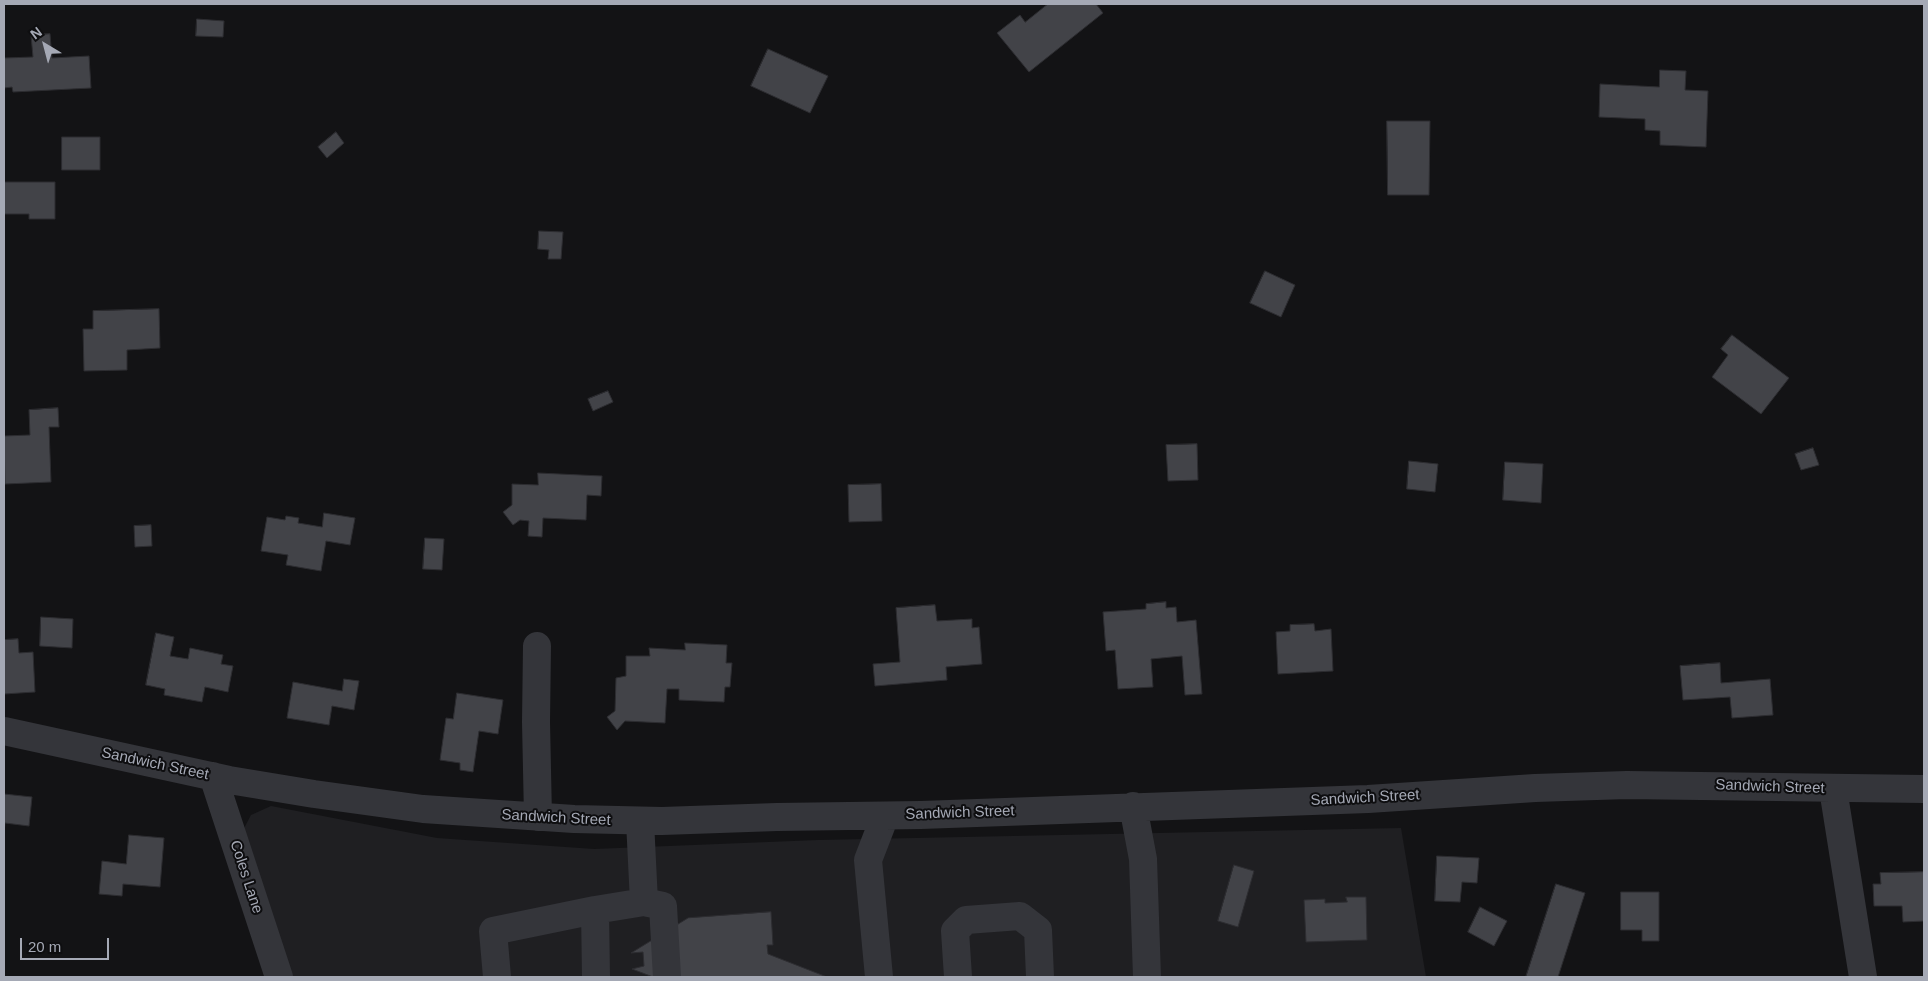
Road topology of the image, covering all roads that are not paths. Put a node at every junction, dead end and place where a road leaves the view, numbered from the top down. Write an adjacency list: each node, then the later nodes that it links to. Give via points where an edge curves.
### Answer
1 (537, 646): 8 (street)
2 (4, 731): 3 (street, Sandwich Street)
3 (214, 776): 8 (street, Sandwich Street, via 387,805); 12 (street, Coles Lane)
4 (1834, 789): 5 (street, Sandwich Street); 6 (street, Sandwich Street, via 1627,785 1368,799); 20 (street)
5 (1924, 789)
6 (1133, 806): 7 (street, Sandwich Street); 19 (street, via 1143,859)
7 (885, 816): 9 (street, Sandwich Street); 16 (street, via 868,860)
8 (538, 817): 9 (street, Sandwich Street)
9 (640, 821): 10 (street)
10 (644, 902): 11 (street); 15 (street, via 664,906)
11 (595, 910): 13 (street, via 494,931); 14 (street)
12 (280, 977)
13 (497, 977)
14 (596, 977)
15 (667, 977)
16 (879, 977)
17 (958, 977): 18 (street, via 955,931 966,920 1020,916 1038,930)
18 (1040, 977)
19 (1147, 977)
20 (1862, 977)

